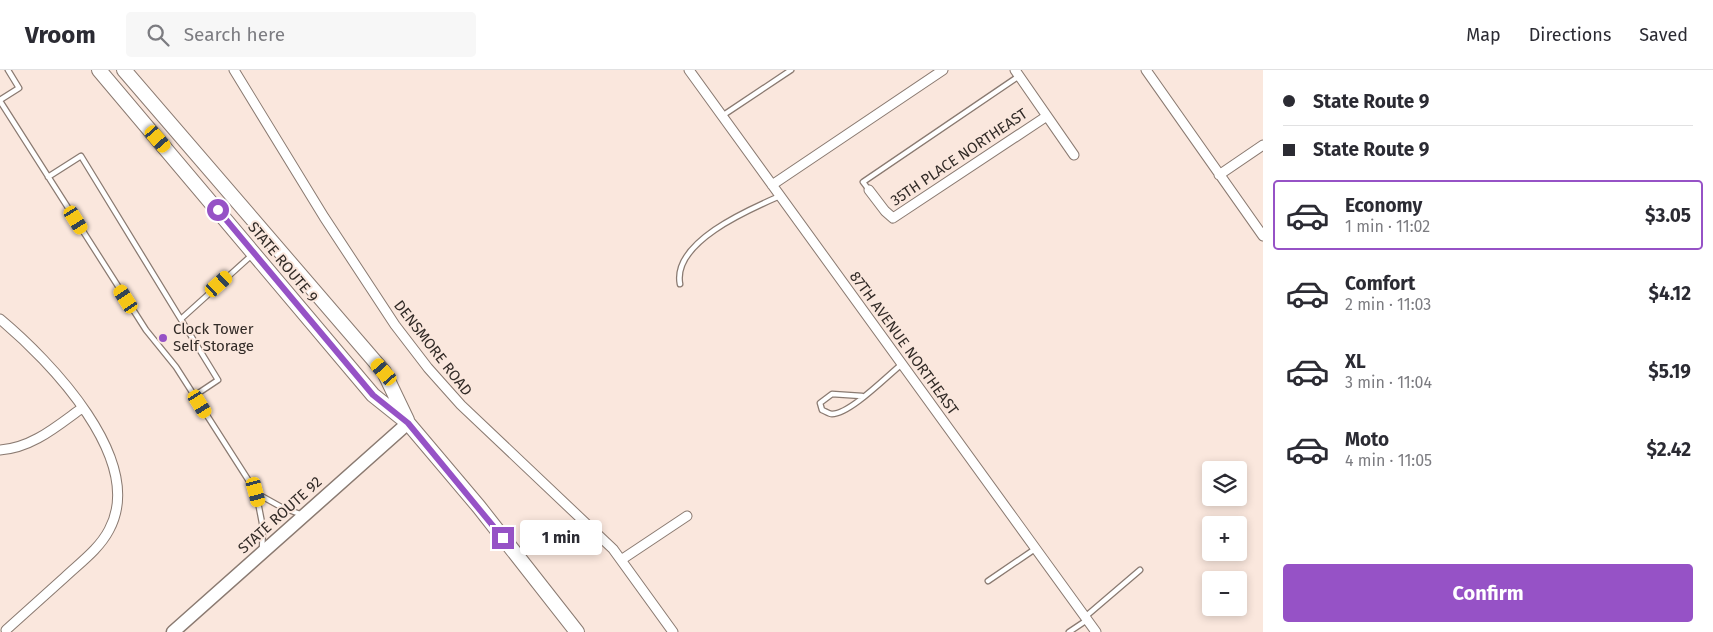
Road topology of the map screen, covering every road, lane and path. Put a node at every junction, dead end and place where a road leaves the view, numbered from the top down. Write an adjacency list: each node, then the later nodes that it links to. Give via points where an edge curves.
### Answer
1 (8, 70): 10 (lane, via 19,88)
2 (99, 70): 21 (main road, STATE ROUTE 9)
3 (124, 70): 29 (main road, STATE ROUTE 9, via 384,372)
4 (234, 70): 36 (street, DENSMORE ROAD, via 324,216 395,325 428,368 461,405)
5 (689, 70): 11 (street, 87TH AVENUE NORTHEAST)
6 (791, 70): 11 (lane)
7 (943, 70): 17 (street)
8 (1146, 70): 15 (street)
9 (1017, 73): 12 (street); 18 (lane, via 863,182)
10 (0, 100): 16 (lane)
11 (722, 116): 17 (street, 87TH AVENUE NORTHEAST)
12 (1046, 116): 14 (street); 18 (street, 35TH PLACE NORTHEAST, via 894,218)
13 (1263, 145): 15 (street)
14 (1074, 155)
15 (1220, 175): 20 (street)
16 (48, 177): 24 (lane, via 81,156); 26 (lane, via 146,330)
17 (772, 185): 19 (street, 87TH AVENUE NORTHEAST)
18 (869, 190)
19 (780, 196): 22 (lane, via 744,212 699,242 683,260); 25 (street, 87TH AVENUE NORTHEAST)
20 (1263, 236)
21 (254, 253): 24 (lane); 29 (main road, STATE ROUTE 9, via 373,395)
22 (680, 284)
23 (0, 319): 28 (street, via 55,372)
24 (181, 319): 26 (lane, via 218,380)
25 (904, 363): 27 (lane); 34 (street, 87TH AVENUE NORTHEAST)
26 (194, 396): 31 (lane)
27 (862, 396): 27 (lane, via 851,406 831,414 822,410 820,403 832,394)
28 (82, 408): 30 (street, via 44,436 24,446); 40 (street, via 108,448 116,469 119,488 110,528 98,547)
29 (408, 423): 32 (main road, STATE ROUTE 92); 42 (main road, STATE ROUTE 9)
30 (0, 450)
31 (256, 492): 32 (lane, via 274,504); 35 (lane, via 263,528)
32 (305, 515): 35 (main road, STATE ROUTE 92)
33 (687, 516): 36 (street)
34 (1035, 550): 38 (lane); 39 (street, 87TH AVENUE NORTHEAST)
35 (262, 554): 41 (main road, STATE ROUTE 92)
36 (621, 560): 43 (street, DENSMORE ROAD)
37 (1140, 570): 39 (lane)
38 (988, 581)
39 (1086, 618): 44 (lane); 45 (street, 87TH AVENUE NORTHEAST)
40 (5, 629)
41 (173, 632)
42 (577, 632)
43 (673, 632)
44 (1069, 632)
45 (1096, 632)

